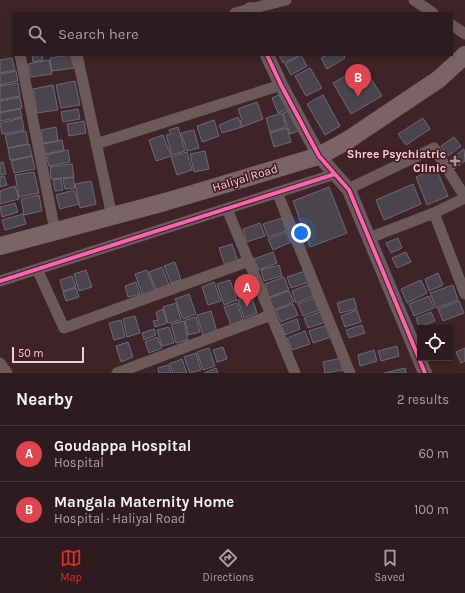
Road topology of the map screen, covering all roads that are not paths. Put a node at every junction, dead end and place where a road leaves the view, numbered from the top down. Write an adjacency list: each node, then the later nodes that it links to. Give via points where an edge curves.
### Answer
1 (286, 0): 3 (street)
2 (414, 0): 4 (street)
3 (250, 11)
4 (432, 12)
5 (453, 26): 6 (street)
6 (465, 34)
7 (20, 56): 21 (street)
8 (79, 56): 12 (street)
9 (267, 56): 11 (street)
10 (464, 56): 13 (main road, Haliyal Road, via 439,79)
11 (281, 85): 12 (street); 13 (street)
12 (96, 144): 20 (street)
13 (320, 156): 14 (street); 20 (main road, Haliyal Road)
14 (335, 174): 15 (street); 16 (street)
15 (348, 189): 17 (street, via 434,148); 22 (street)
16 (277, 192): 18 (street); 34 (street)
17 (465, 197): 19 (street)
18 (227, 209): 24 (street); 25 (street)
19 (434, 213): 22 (street); 26 (street)
20 (112, 216): 21 (main road, Haliyal Road)
21 (55, 231): 23 (main road, Haliyal Road)
22 (369, 238): 35 (street)
23 (0, 244)
24 (249, 261): 25 (street, via 64,328); 29 (street)
25 (37, 269): 27 (street)
26 (462, 277): 28 (street)
27 (0, 281)
28 (465, 294)
29 (271, 315): 32 (street); 33 (street)
30 (0, 363): 31 (street)
31 (7, 373)
32 (117, 373)
33 (295, 373)
34 (350, 373)
35 (424, 373)

